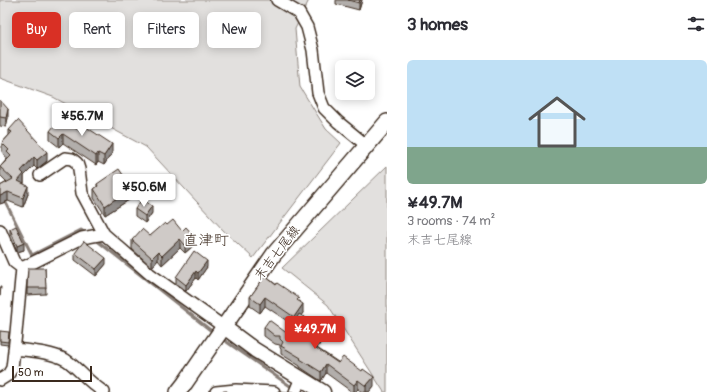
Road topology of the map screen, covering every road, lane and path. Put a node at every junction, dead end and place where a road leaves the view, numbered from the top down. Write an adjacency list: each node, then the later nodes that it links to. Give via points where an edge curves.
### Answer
1 (277, 0): 3 (street, via 299,13 307,27 313,50 318,93 324,108)
2 (387, 122): 3 (main road, 末吉七尾線)
3 (366, 145): 8 (main road, 末吉七尾線, via 274,254)
4 (40, 175): 6 (street, via 65,158 77,163 82,193)
5 (0, 230): 7 (street, via 14,262)
6 (104, 234): 7 (street, via 82,238); 8 (street, via 150,274)
7 (22, 268): 9 (street)
8 (224, 327): 10 (street, via 255,350); 13 (main road, 末吉七尾線)
9 (14, 349): 11 (street, via 10,372); 12 (street, via 48,353 66,361)
10 (301, 378): 16 (street); 17 (street)
11 (0, 380)
12 (104, 392)
13 (178, 392)
14 (216, 392): 15 (street)
15 (274, 392)
16 (295, 392)
17 (323, 392)

